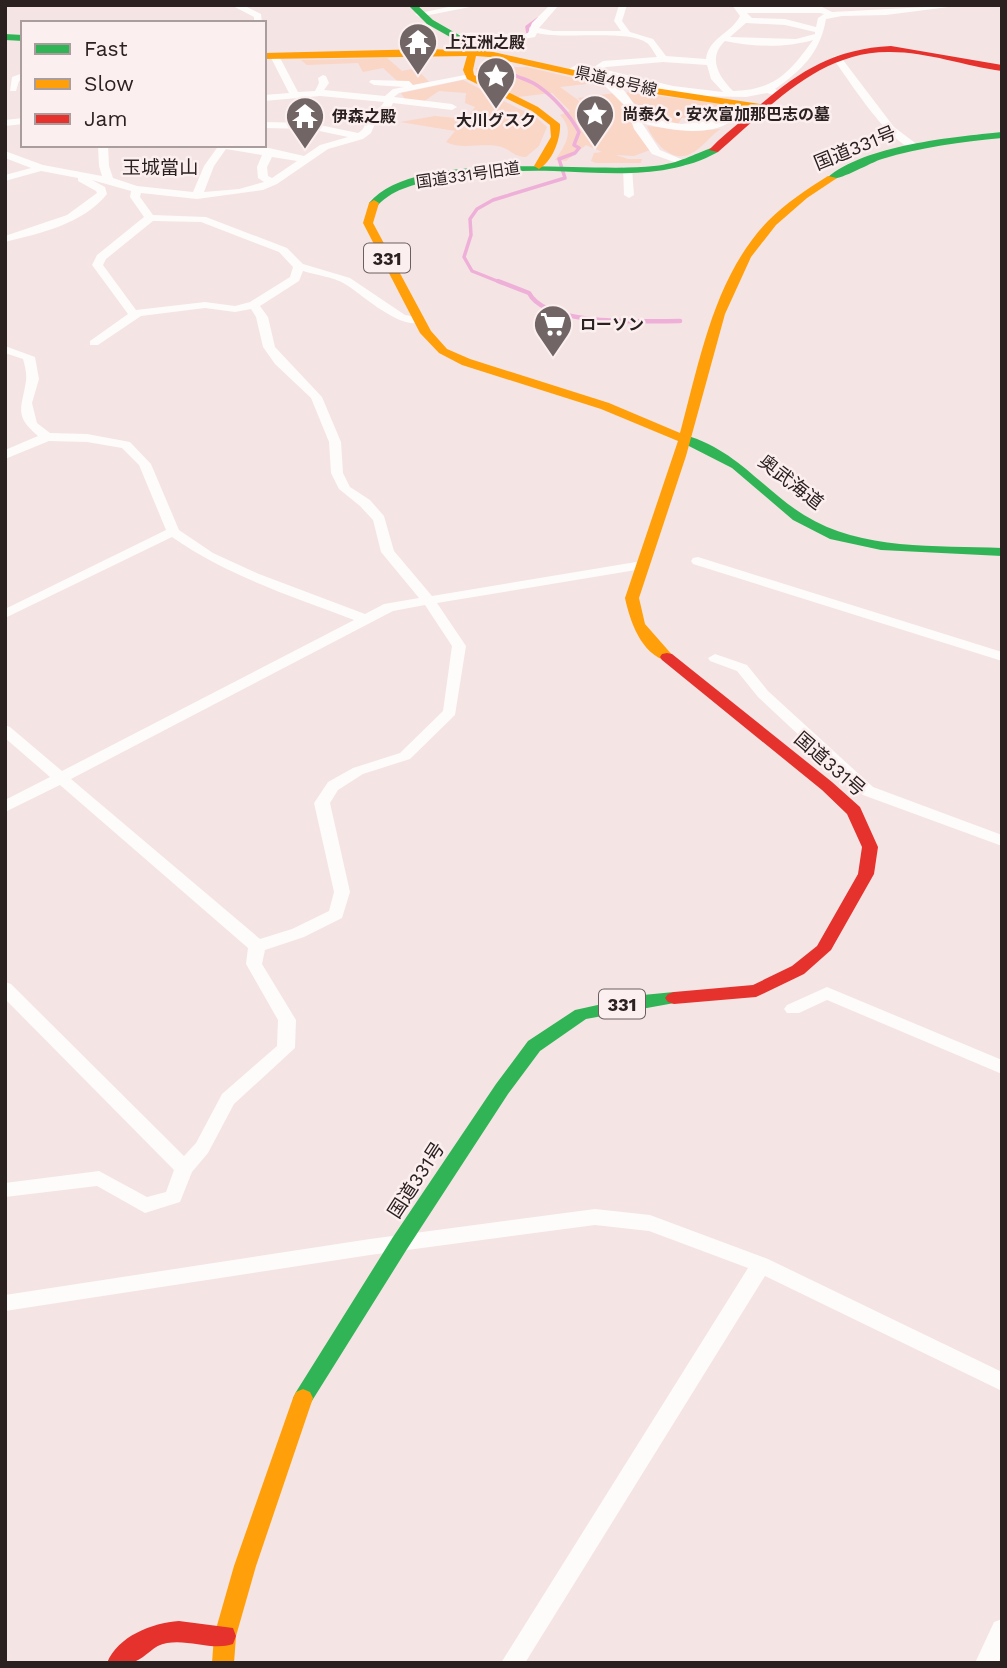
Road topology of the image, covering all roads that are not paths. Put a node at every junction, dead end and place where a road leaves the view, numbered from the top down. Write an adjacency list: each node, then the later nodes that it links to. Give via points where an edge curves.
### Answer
1 (235, 5): 10 (street, via 258,16)
2 (476, 5): 7 (street)
3 (555, 5): 11 (street)
4 (623, 5): 13 (street, via 618,21)
5 (960, 5): 6 (street)
6 (903, 7): 9 (street, via 872,13)
7 (416, 10): 14 (main road)
8 (741, 10): 9 (street); 12 (street, via 749,21 785,22); 15 (street, via 740,26)
9 (826, 10): 12 (street)
10 (258, 21)
11 (534, 30): 13 (street); 17 (street)
12 (819, 33): 18 (street); 19 (street)
13 (627, 34): 24 (street, via 650,41); 27 (street, via 612,38)
14 (456, 37): 16 (street); 20 (main road)
15 (721, 38): 18 (street); 25 (street, via 710,52)
16 (499, 40): 17 (street); 20 (street)
17 (513, 40): 22 (street, via 526,45)
18 (796, 41): 19 (street)
19 (813, 46): 33 (street)
20 (476, 53): 21 (main road, 県道48号線); 22 (main road, 県道48号線); 28 (main road, via 468,70)
21 (270, 56): 36 (street)
22 (507, 57): 27 (main road, 県道48号線, via 570,71)
23 (837, 58): 26 (main road, 国道331号旧道 / 331, via 866,50 899,49); 33 (main road, 国道331号旧道 / 331); 50 (street, via 891,129)
24 (663, 59): 25 (street); 27 (street)
25 (710, 62): 35 (street, via 716,79)
26 (1002, 68)
27 (600, 71): 35 (street, via 655,85); 41 (main road, 県道48号線, via 655,91); 43 (street)
28 (470, 77): 31 (street); 55 (main road, via 535,108 555,123)
29 (323, 78): 34 (street)
30 (374, 82): 31 (street, via 403,82)
31 (415, 87): 38 (street, via 396,91)
32 (14, 89): 39 (street)
33 (774, 92): 35 (street); 41 (main road, 国道331号旧道 / 331)
34 (320, 93): 36 (street); 38 (street)
35 (730, 94)
36 (295, 95): 37 (street)
37 (266, 98)
38 (390, 98): 40 (street); 46 (street)
39 (5, 101)
40 (452, 107)
41 (760, 107): 54 (main road, 国道331号旧道 / 331, via 716,149)
42 (725, 117): 43 (street, via 724,122 700,127 671,127)
43 (637, 119): 54 (street, via 656,152)
44 (266, 125): 46 (street, via 310,126)
45 (1002, 135): 50 (main road, 国道331号 / 331)
46 (359, 137): 53 (street, via 324,147)
47 (103, 147): 60 (street)
48 (223, 147): 64 (street)
49 (239, 147): 51 (street)
50 (914, 147): 74 (main road, 国道331号 / 331, via 860,164 812,188 760,235 724,300)
51 (269, 151): 53 (street); 61 (street, via 263,178)
52 (5, 154): 56 (street)
53 (304, 159): 61 (street)
54 (685, 163): 57 (main road, 国道331号旧道 / 331)
55 (554, 167): 57 (main road, 国道331号旧道 / 331); 70 (main road, 国道331号旧道 / 331, via 502,168 423,180 387,192 371,205 368,223)
56 (41, 168): 58 (street); 59 (street)
57 (627, 169): 63 (street)
58 (67, 173): 60 (street); 66 (street, via 101,189 94,204)
59 (5, 178)
60 (109, 180): 62 (street)
61 (273, 181): 64 (street, via 239,192)
62 (136, 188): 64 (street); 65 (street, via 135,197)
63 (629, 195)
64 (197, 196)
65 (150, 218): 67 (street, via 202,219 283,250); 69 (street, via 97,265 133,313)
66 (5, 239)
67 (299, 266): 68 (street, via 295,279); 70 (street, via 346,280 402,318)
68 (254, 305): 69 (street); 80 (street, via 269,347 316,397 335,442 337,473 345,489 379,519 388,552)
69 (138, 313): 71 (street)
70 (418, 320): 74 (main road, 国道331号旧道 / 331, via 434,342 466,362 584,399)
71 (94, 343)
72 (5, 349): 73 (street, via 29,357 33,379 26,403 31,424)
73 (47, 437): 75 (street); 76 (street, via 87,438 126,446 145,464)
74 (685, 439): 77 (main road, 奥武海道, via 733,463 794,515 831,535 891,548); 79 (main road, 国道331号 / 331)
75 (5, 455)
76 (173, 532): 81 (street); 82 (street, via 208,556 254,578)
77 (1002, 552)
78 (698, 561): 83 (street)
79 (642, 565): 80 (street); 95 (main road, 国道331号 / 331, via 632,598 638,624 647,638 842,798 860,820 870,847 866,874 822,950 797,970 756,990 610,1006 581,1014 554,1030 534,1046 502,1089)
80 (428, 600): 82 (street, via 389,607); 89 (street, via 459,646 450,712 405,756 358,771 333,786 322,803 342,892 336,914)
81 (5, 614)
82 (365, 619): 86 (street)
83 (1002, 657)
84 (715, 658): 88 (street, via 742,668 763,694 868,791)
85 (5, 730): 86 (street)
86 (61, 778): 87 (street); 89 (street)
87 (5, 807)
88 (1002, 841)
89 (257, 946): 93 (street, via 254,964 287,1020 286,1048 228,1099 202,1147)
90 (5, 988): 93 (street)
91 (793, 1009): 92 (street, via 827,993)
92 (1002, 1067)
93 (184, 1168): 94 (street, via 173,1197 145,1205 99,1178)
94 (5, 1190)
95 (400, 1242): 96 (street, via 595,1217 650,1223); 97 (street); 100 (main road, 国道331号 / 331, via 305,1394)
96 (761, 1265): 98 (street); 103 (street)
97 (5, 1303)
98 (1002, 1382)
99 (1002, 1630): 104 (street)
100 (225, 1636): 101 (main road, via 171,1629 152,1632); 102 (main road, 国道331号 / 331)
101 (118, 1663)
102 (223, 1663)
103 (512, 1663)
104 (986, 1663)

